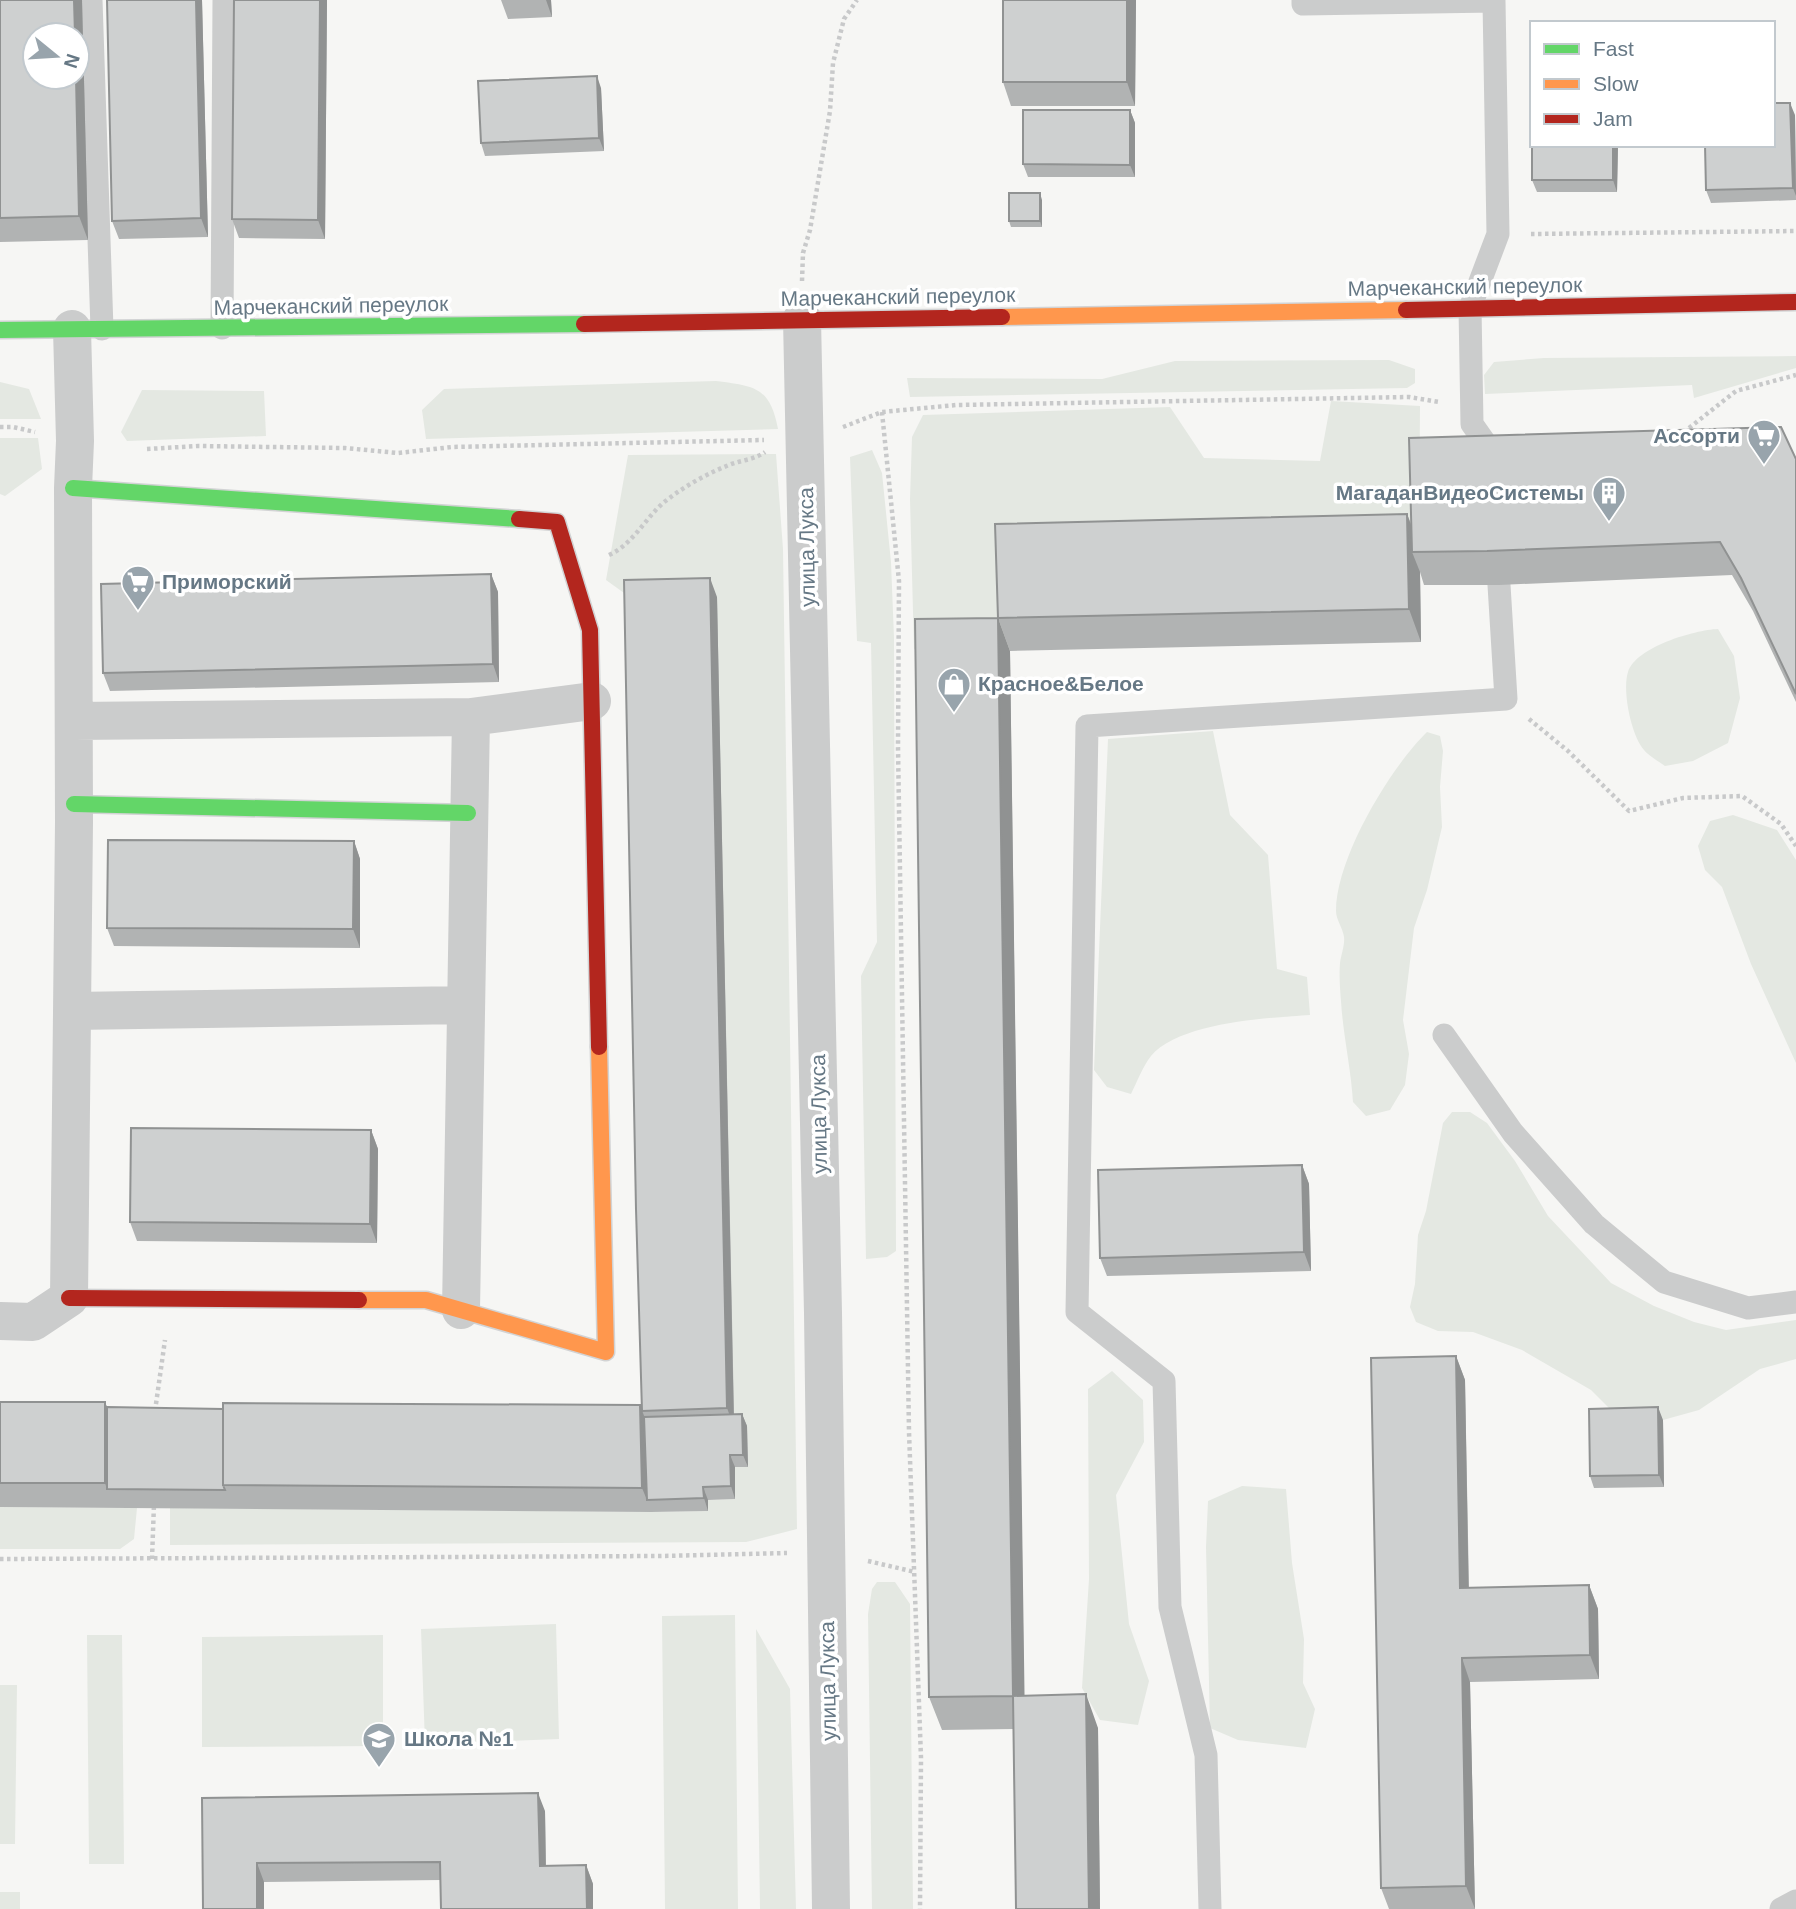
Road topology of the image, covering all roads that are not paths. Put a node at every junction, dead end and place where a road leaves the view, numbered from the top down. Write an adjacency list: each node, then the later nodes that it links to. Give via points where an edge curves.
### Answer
1 (92, 0): 8 (lane)
2 (224, 0): 7 (lane)
3 (1303, 0): 5 (lane, via 1303,5 1494,1 1498,234)
4 (1796, 302): 5 (street, Марчеканский переулок)
5 (1470, 308): 6 (street, Марчеканский переулок); 10 (lane, via 1472,424)
6 (802, 320): 7 (street, Марчеканский переулок); 26 (street, улица Лукса, via 794,441 826,1552)
7 (222, 328): 8 (street, Марчеканский переулок)
8 (87, 329): 9 (street, Марчеканский переулок); 11 (street)
9 (0, 330)
10 (1503, 468)
11 (73, 488): 13 (street, via 557,522 590,630); 15 (street)
12 (1499, 584): 27 (lane, via 1506,699 1087,726 1077,1312 1164,1381 1170,1607 1206,1755)
13 (592, 701): 14 (street); 23 (street, via 606,1352)
14 (471, 717): 15 (street); 17 (street)
15 (74, 721): 16 (street)
16 (74, 804): 17 (street); 19 (street)
17 (468, 813): 18 (street)
18 (465, 1004): 19 (street); 23 (street)
19 (72, 1011): 21 (street)
20 (1444, 1035): 22 (lane, via 1513,1133 1594,1224 1664,1282 1748,1308)
21 (69, 1298): 23 (street, via 426,1300); 24 (street, via 33,1322)
22 (1796, 1302)
23 (461, 1310)
24 (0, 1321)
25 (1796, 1901): 28 (lane)
26 (831, 1909)
27 (1210, 1909)
28 (1781, 1909)

